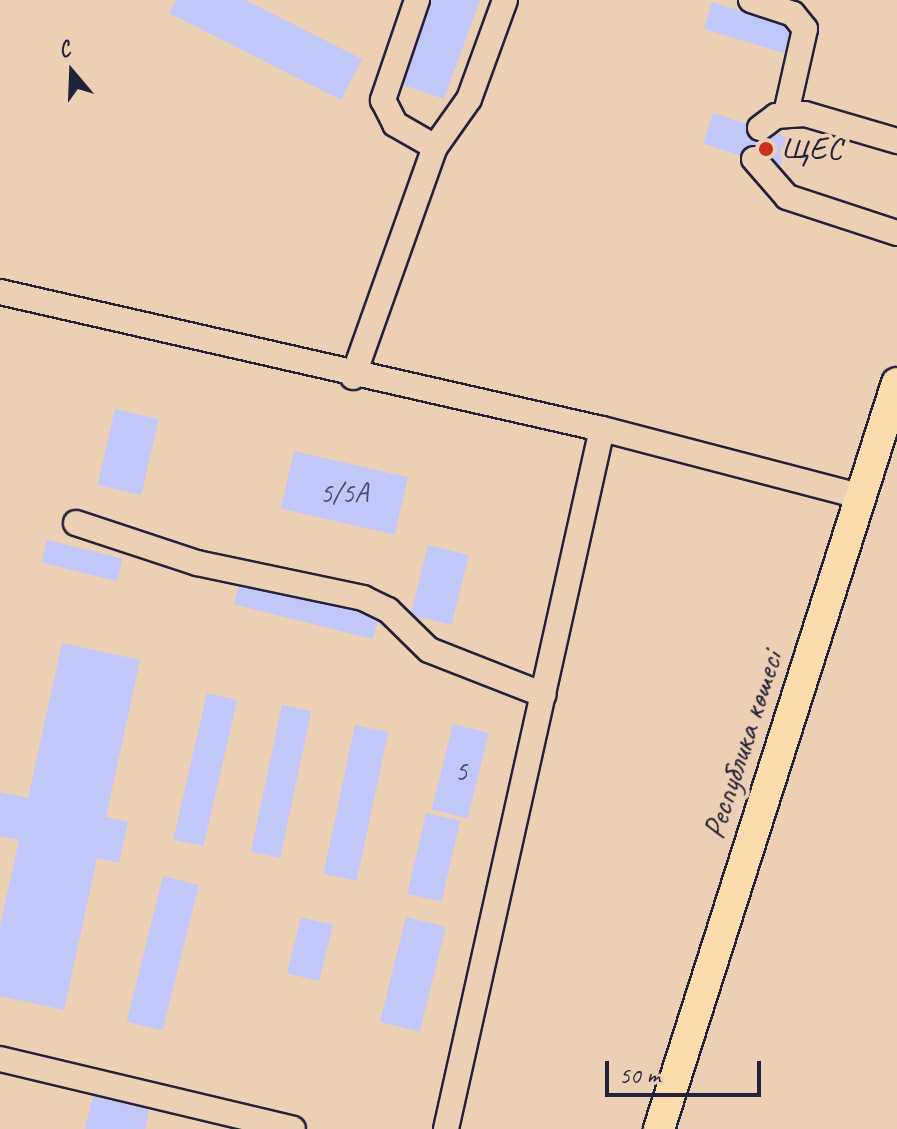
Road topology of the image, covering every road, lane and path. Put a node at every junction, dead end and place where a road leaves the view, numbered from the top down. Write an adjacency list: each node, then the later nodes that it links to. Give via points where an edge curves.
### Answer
1 (417, 0): 7 (street, via 383,100 395,124)
2 (505, 0): 7 (street, via 469,99)
3 (751, 0): 4 (street, via 793,14 805,29)
4 (786, 113): 5 (street); 6 (street)
5 (760, 128)
6 (897, 141)
7 (435, 147): 11 (street)
8 (754, 159): 9 (street, via 787,197)
9 (897, 233)
10 (0, 292): 11 (street)
11 (353, 377): 13 (street)
12 (897, 383): 14 (main road, Республика көшесі)
13 (602, 429): 14 (street); 16 (street)
14 (860, 496): 20 (main road, Республика көшесі)
15 (76, 523): 16 (street, via 197,563 363,598 388,610 429,650)
16 (544, 695): 19 (street)
17 (0, 1059): 18 (street)
18 (293, 1129)
19 (446, 1129)
20 (659, 1129)

